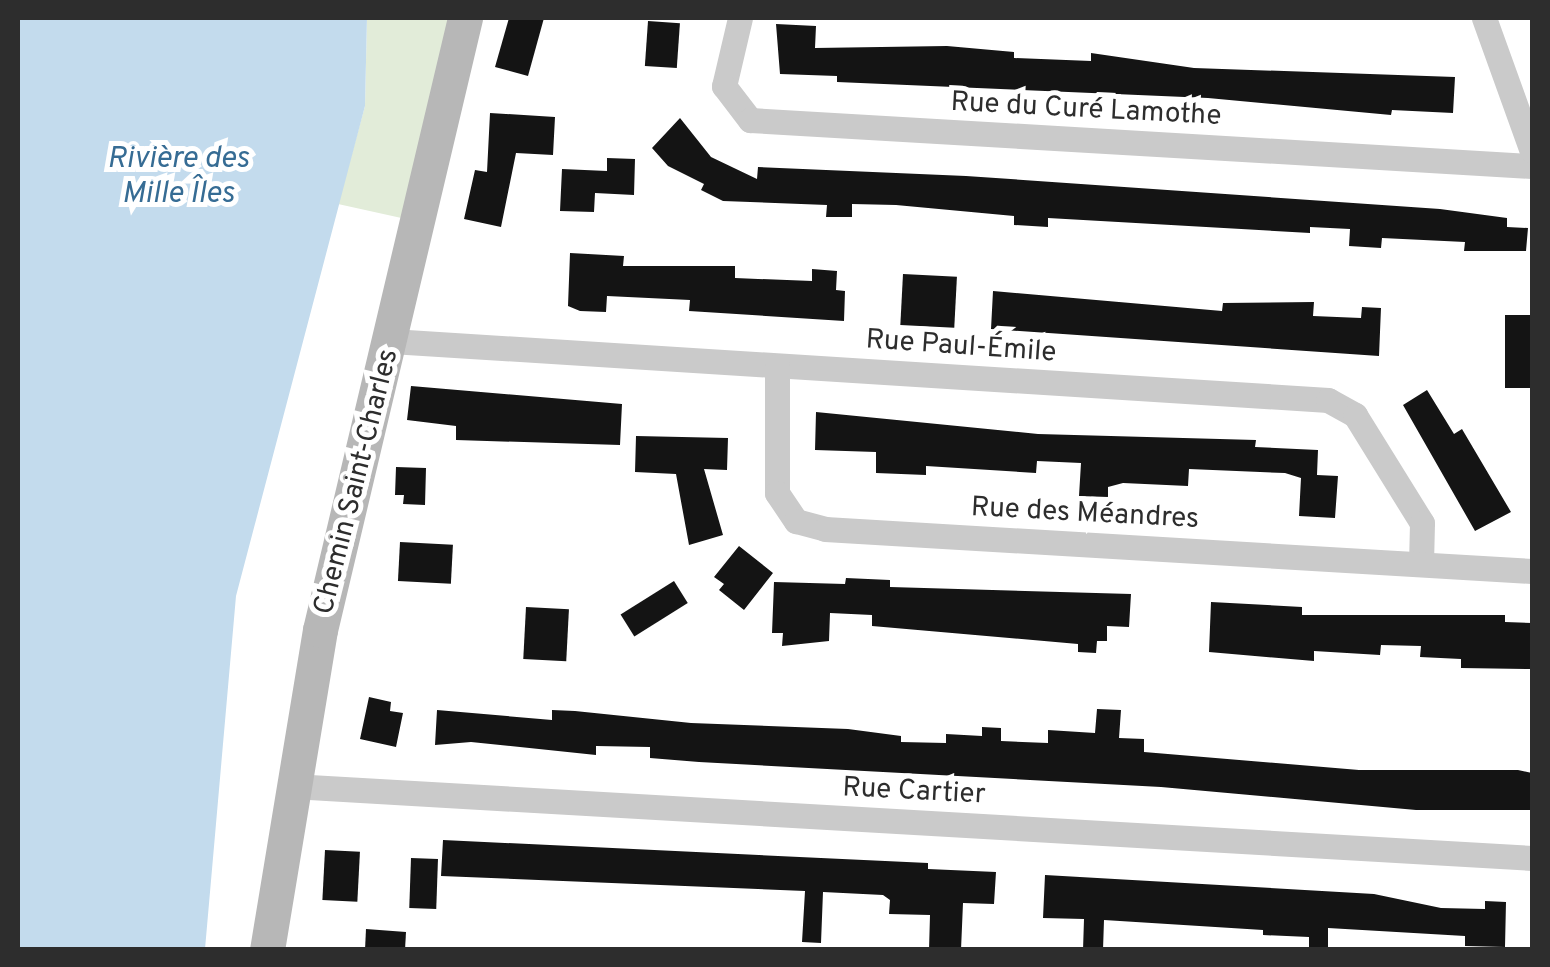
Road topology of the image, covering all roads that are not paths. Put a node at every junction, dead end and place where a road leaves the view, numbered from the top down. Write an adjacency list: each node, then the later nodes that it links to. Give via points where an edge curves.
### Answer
1 (465, 18): 6 (main road, Chemin Saint-Charles)
2 (740, 18): 5 (street, Rue du Curé Lamothe, via 724,86 750,120)
3 (1484, 18): 4 (street)
4 (1532, 152)
5 (1532, 166)
6 (392, 341): 7 (street, Rue Paul-Émile); 10 (main road, Chemin Saint-Charles, via 320,630)
7 (777, 366): 8 (street, Rue Paul-Émile, via 1328,400 1356,415 1422,523); 8 (street, Rue des Méandres, via 778,494 796,521 825,529)
8 (1420, 564): 9 (street, Rue des Méandres)
9 (1532, 571)
10 (292, 786): 11 (street, Rue Cartier); 12 (main road, Chemin Saint-Charles)
11 (1532, 858)
12 (267, 950)

